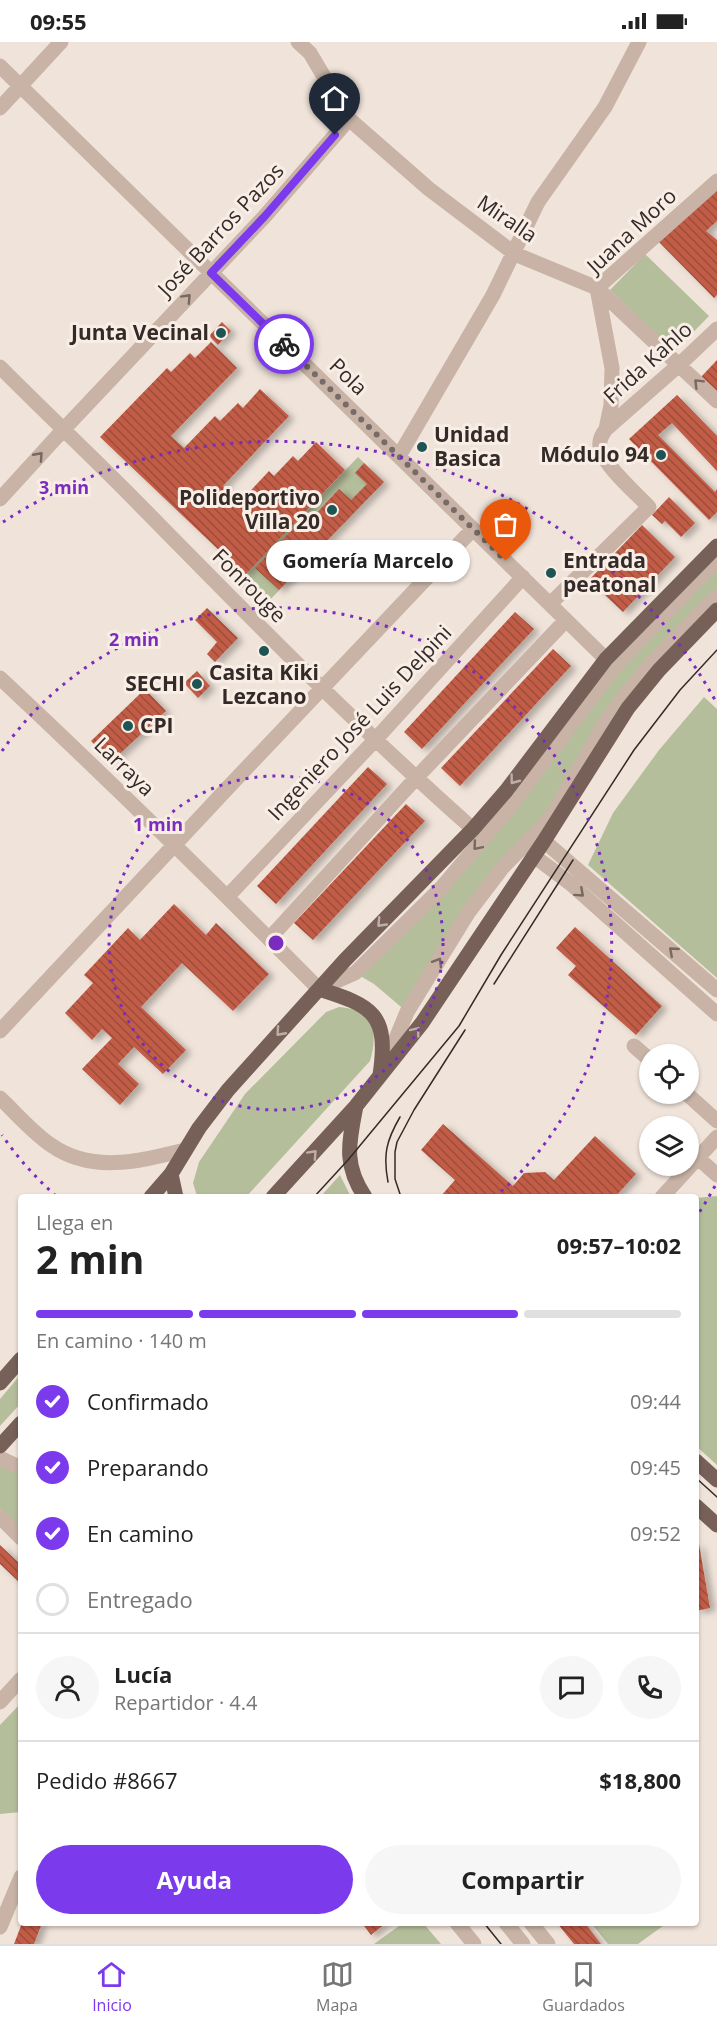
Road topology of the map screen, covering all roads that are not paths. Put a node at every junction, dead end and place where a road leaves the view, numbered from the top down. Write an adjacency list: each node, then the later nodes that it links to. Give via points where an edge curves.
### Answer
1 (61, 42): 6 (street)
2 (298, 42): 4 (street, Miralla)
3 (639, 42): 10 (street, via 605,107 538,202)
4 (314, 48): 8 (street, Miralla)
5 (0, 66): 6 (street, Pola)
6 (20, 86): 7 (street); 11 (street, Pola)
7 (0, 108)
8 (349, 119): 10 (street, Miralla, via 429,189); 11 (street, José Barros Pazos)
9 (717, 181): 12 (street, Juana Moro)
10 (514, 254): 12 (street, Miralla); 19 (street)
11 (211, 273): 18 (street, José Barros Pazos, one-way to 11); 19 (street, Pola)
12 (597, 288): 14 (street, Miralla); 17 (street, Juana Moro, via 612,368)
13 (717, 329): 14 (street, Frida Kahlo)
14 (680, 364): 16 (street, Miralla, one-way to 14); 17 (street, Frida Kahlo)
15 (0, 367): 18 (street, Fonrouge)
16 (717, 401)
17 (606, 429): 26 (street, Juana Moro, via 600,448 605,460 649,507)
18 (63, 430): 20 (street, José Barros Pazos, one-way to 18); 31 (street, Fonrouge)
19 (399, 456): 21 (street, Pola)
20 (0, 499)
21 (474, 529): 24 (street, Pola); 31 (street)
22 (717, 546): 29 (main road)
23 (717, 560): 29 (street)
24 (523, 578): 26 (street, Pola); 32 (street, Ingeniero José Luis Delpini)
25 (717, 596): 46 (street, one-way to 25, via 407,1012 468,913 503,867 550,819 625,696)
26 (550, 604): 28 (street, Pola)
27 (717, 610): 35 (main road, via 628,708)
28 (567, 620): 29 (street, Pola); 33 (street)
29 (610, 663): 34 (main road, one-way to 34); 40 (street, one-way to 40, via 508,809 442,887 355,973)
30 (0, 678): 36 (street, Larraya)
31 (322, 689): 32 (street, Fonrouge); 36 (street)
32 (375, 740): 33 (street, Fonrouge); 38 (street, Ingeniero José Luis Delpini)
33 (416, 778): 34 (street, Fonrouge); 39 (street)
34 (473, 829): 40 (main road, one-way to 40)
35 (544, 841): 37 (main road); 41 (street, one-way to 35)
36 (175, 845): 38 (street, Larraya); 43 (street)
37 (534, 856): 42 (street, one-way to 42); 46 (main road, one-way to 37, via 422,1023)
38 (228, 896): 39 (street, Larraya)
39 (269, 939): 40 (street, Larraya)
40 (319, 989): 46 (main road, via 350,998 374,1016 383,1041); 52 (main road, one-way to 52, via 220,1099)
41 (717, 990)
42 (717, 1014)
43 (0, 1031)
44 (634, 1047): 45 (street)
45 (639, 1051)
46 (380, 1078): 49 (main road)
47 (0, 1098): 52 (street, via 51,1145 76,1158 121,1163)
48 (698, 1104): 50 (street)
49 (356, 1106): 60 (main road, one-way to 49); 61 (main road, via 348,1160)
50 (717, 1121)
51 (715, 1143): 53 (street)
52 (185, 1150): 55 (main road)
53 (699, 1157)
54 (699, 1159): 56 (street)
55 (171, 1174): 58 (main road); 59 (main road)
56 (717, 1175)
57 (681, 1176): 62 (street)
58 (153, 1194)
59 (175, 1194)
60 (276, 1194)
61 (363, 1194)
62 (665, 1194)
63 (18, 1362): 64 (main road)
64 (0, 1383)
65 (18, 1427): 66 (main road)
66 (0, 1446)
67 (0, 1458): 69 (street)
68 (699, 1464): 70 (main road)
69 (18, 1467)
70 (717, 1480)
71 (699, 1509): 73 (main road)
72 (0, 1518): 74 (street)
73 (717, 1525)
74 (18, 1535)
75 (18, 1682): 76 (street)
76 (0, 1702)
77 (18, 1883): 78 (street)
78 (4, 1909): 82 (street)
79 (459, 1926): 83 (street)
80 (508, 1926): 84 (street)
81 (533, 1926): 85 (street)
82 (0, 1927)
83 (474, 1944)
84 (523, 1944)
85 (548, 1944)

